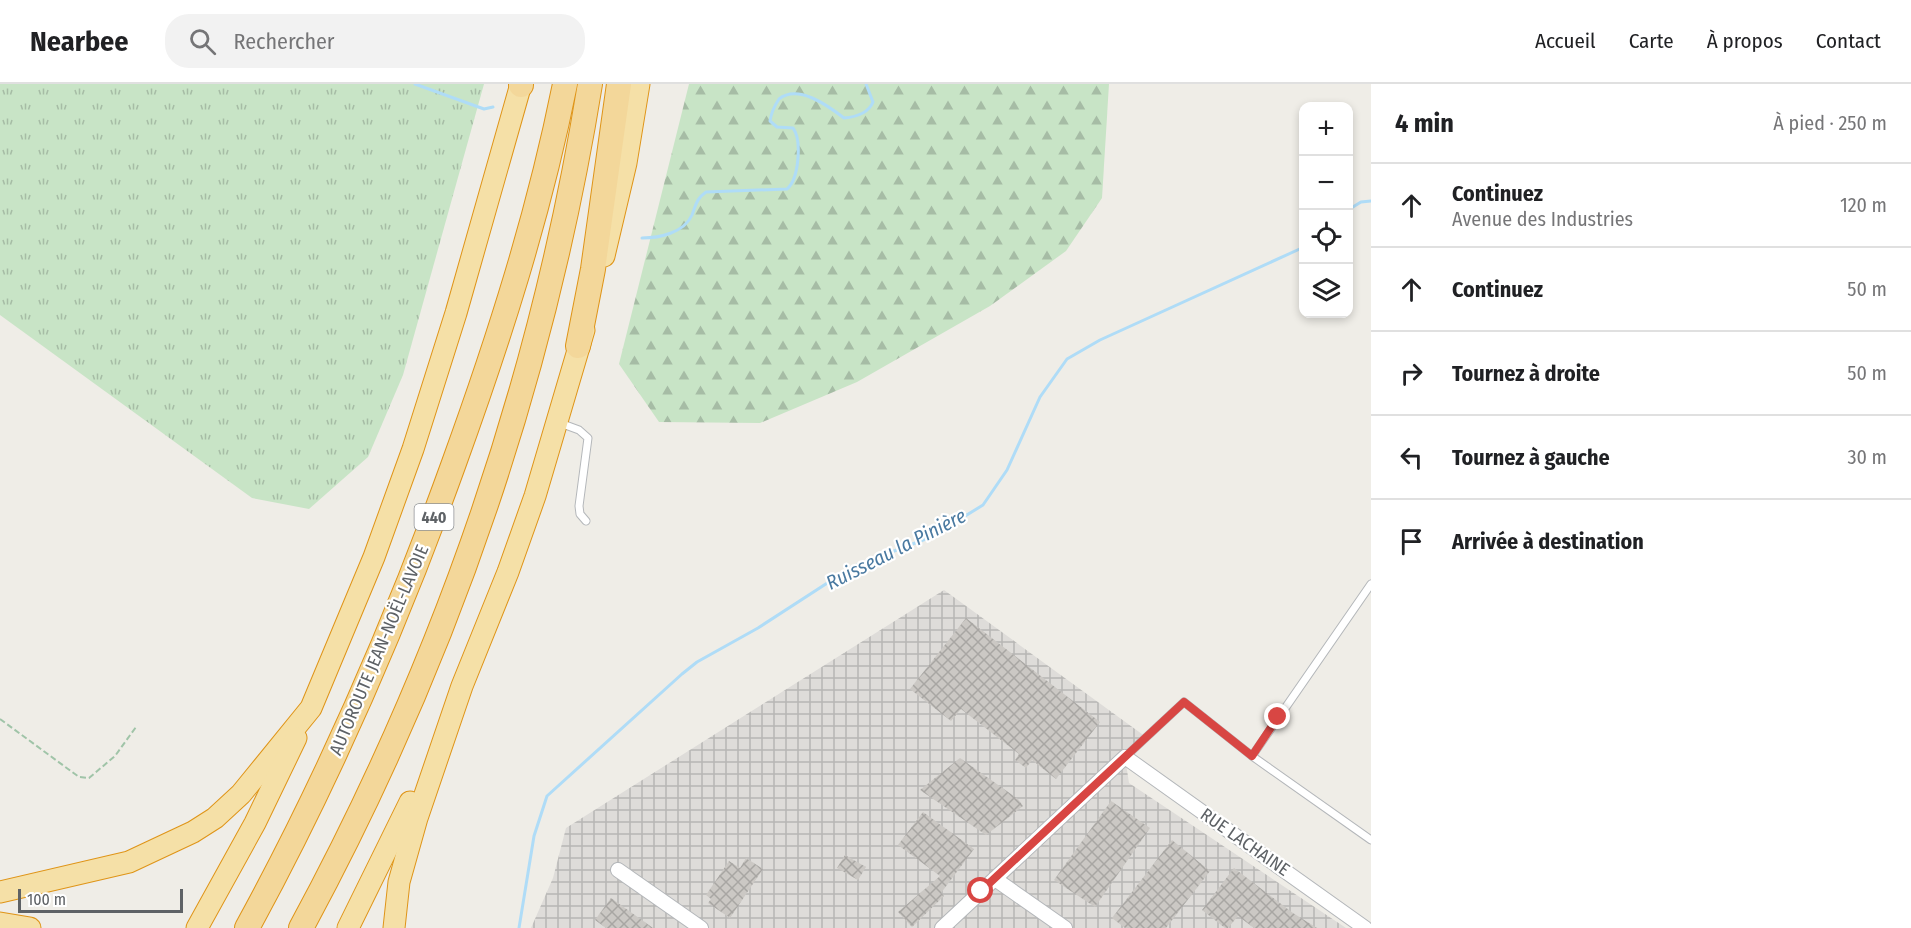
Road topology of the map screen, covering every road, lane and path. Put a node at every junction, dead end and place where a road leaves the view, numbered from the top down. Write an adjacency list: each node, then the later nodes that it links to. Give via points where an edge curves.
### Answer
1 (521, 84): 11 (highway, via 413,449 374,557)
2 (565, 84): 23 (highway, AUTOROUTE JEAN-NOËL-LAVOIE / 440, via 505,319 414,572 338,749)
3 (590, 84): 24 (highway, 440, via 556,264 499,469 402,725)
4 (619, 84): 6 (highway)
5 (639, 84): 6 (highway, via 618,200)
6 (578, 346): 7 (highway)
7 (558, 422): 8 (lane, via 588,438 579,506 581,518); 10 (highway, via 508,572)
8 (586, 521)
9 (1371, 584): 14 (lane)
10 (462, 686): 25 (highway); 26 (highway, via 406,853 396,894)
11 (310, 708): 19 (highway, via 241,794 193,832 123,864); 22 (highway, via 255,823)
12 (0, 719): 13 (path, via 79,777 89,778 115,756)
13 (136, 727)
14 (1252, 756): 15 (lane, via 1184,702); 16 (lane)
15 (1125, 757): 18 (street); 30 (street, RUE LACHAINE)
16 (1371, 840)
17 (618, 870): 27 (street)
18 (994, 879): 28 (street); 29 (street)
19 (0, 892)
20 (0, 923): 21 (highway)
21 (30, 928)
22 (197, 928)
23 (247, 928)
24 (301, 928)
25 (348, 928)
26 (394, 928)
27 (701, 928)
28 (942, 928)
29 (1065, 928)
30 (1365, 928)

